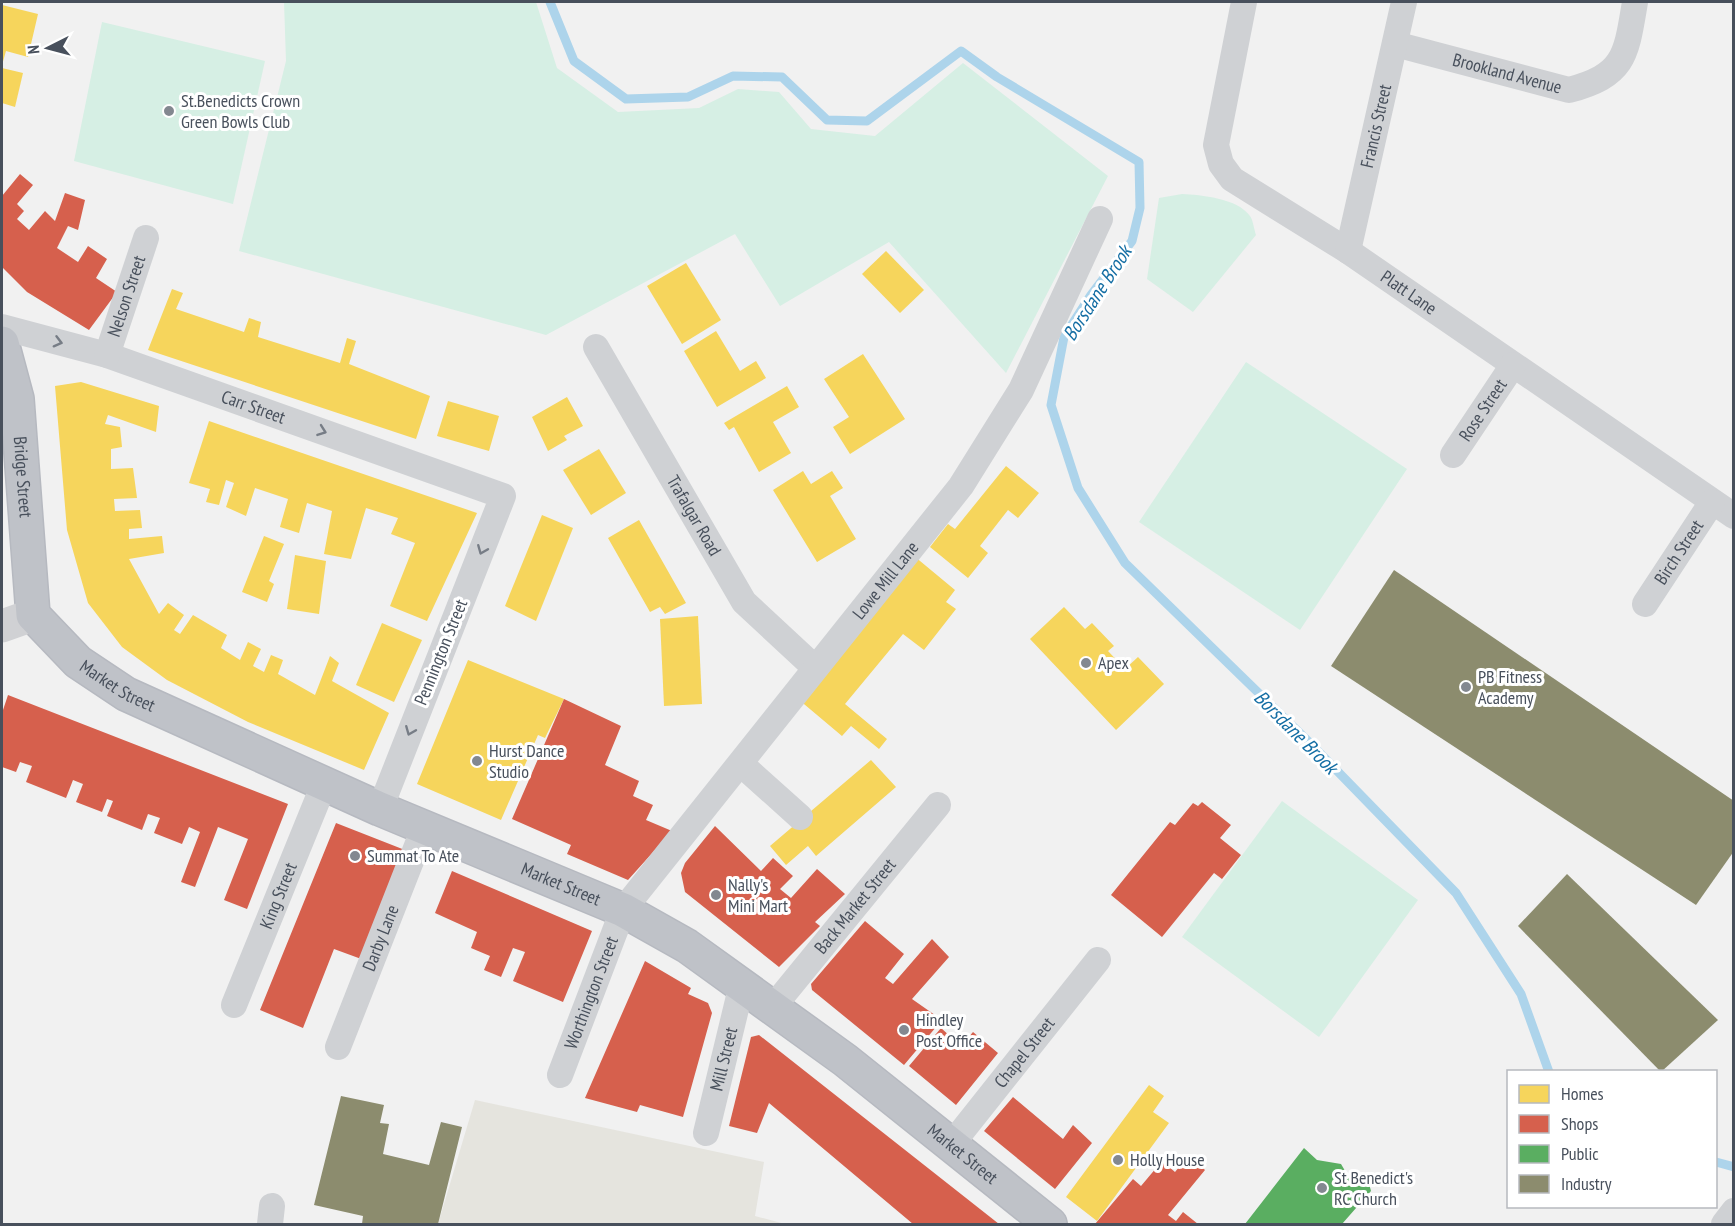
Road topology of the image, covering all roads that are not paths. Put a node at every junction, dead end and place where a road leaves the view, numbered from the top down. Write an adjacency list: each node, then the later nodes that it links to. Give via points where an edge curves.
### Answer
1 (1244, 2): 7 (street, Platt Lane, via 1219,123 1216,145 1221,164 1232,179)
2 (1404, 2): 4 (street, Francis Street)
3 (1635, 2): 4 (street, Brookland Avenue, via 1630,34 1618,66 1596,83 1569,90)
4 (1395, 44): 7 (street, Francis Street)
5 (1100, 219): 19 (street, Lowe Mill Lane, via 1021,390 961,486)
6 (146, 238): 11 (street, Nelson Street)
7 (1348, 251): 12 (street, Platt Lane)
8 (2, 327): 11 (street, Carr Street, one-way to 11)
9 (2, 343): 17 (highway, Bridge Street, via 17,399)
10 (596, 347): 19 (street, Trafalgar Road, via 744,602)
11 (107, 355): 14 (street, Carr Street, one-way to 14)
12 (1513, 364): 13 (street, Rose Street); 15 (street, Platt Lane)
13 (1453, 455)
14 (503, 496): 23 (street, Pennington Street, one-way to 23)
15 (1723, 509): 16 (street, Birch Street)
16 (1645, 604)
17 (33, 615): 18 (street); 21 (highway, Market Street, via 78,662 126,694)
18 (2, 626)
19 (814, 667): 20 (street, Lowe Mill Lane)
20 (741, 764): 24 (street); 26 (street, Lowe Mill Lane)
21 (324, 784): 23 (highway, Market Street); 29 (street, King Street)
22 (938, 805): 30 (street, Back Market Street)
23 (380, 809): 25 (highway, Market Street)
24 (801, 817)
25 (424, 828): 26 (highway, Market Street); 31 (street, Darby Lane)
26 (623, 910): 28 (highway, Market Street, via 687,946); 32 (street, Worthington Street)
27 (1098, 960): 34 (street, Chapel Street)
28 (742, 984): 30 (highway, Market Street); 33 (street, Mill Street)
29 (234, 1005)
30 (773, 1006): 34 (highway, Market Street)
31 (338, 1047)
32 (560, 1075)
33 (706, 1133)
34 (951, 1145): 36 (highway, Market Street)
35 (1734, 1211): 37 (street)
36 (1050, 1224)
37 (1724, 1224)

